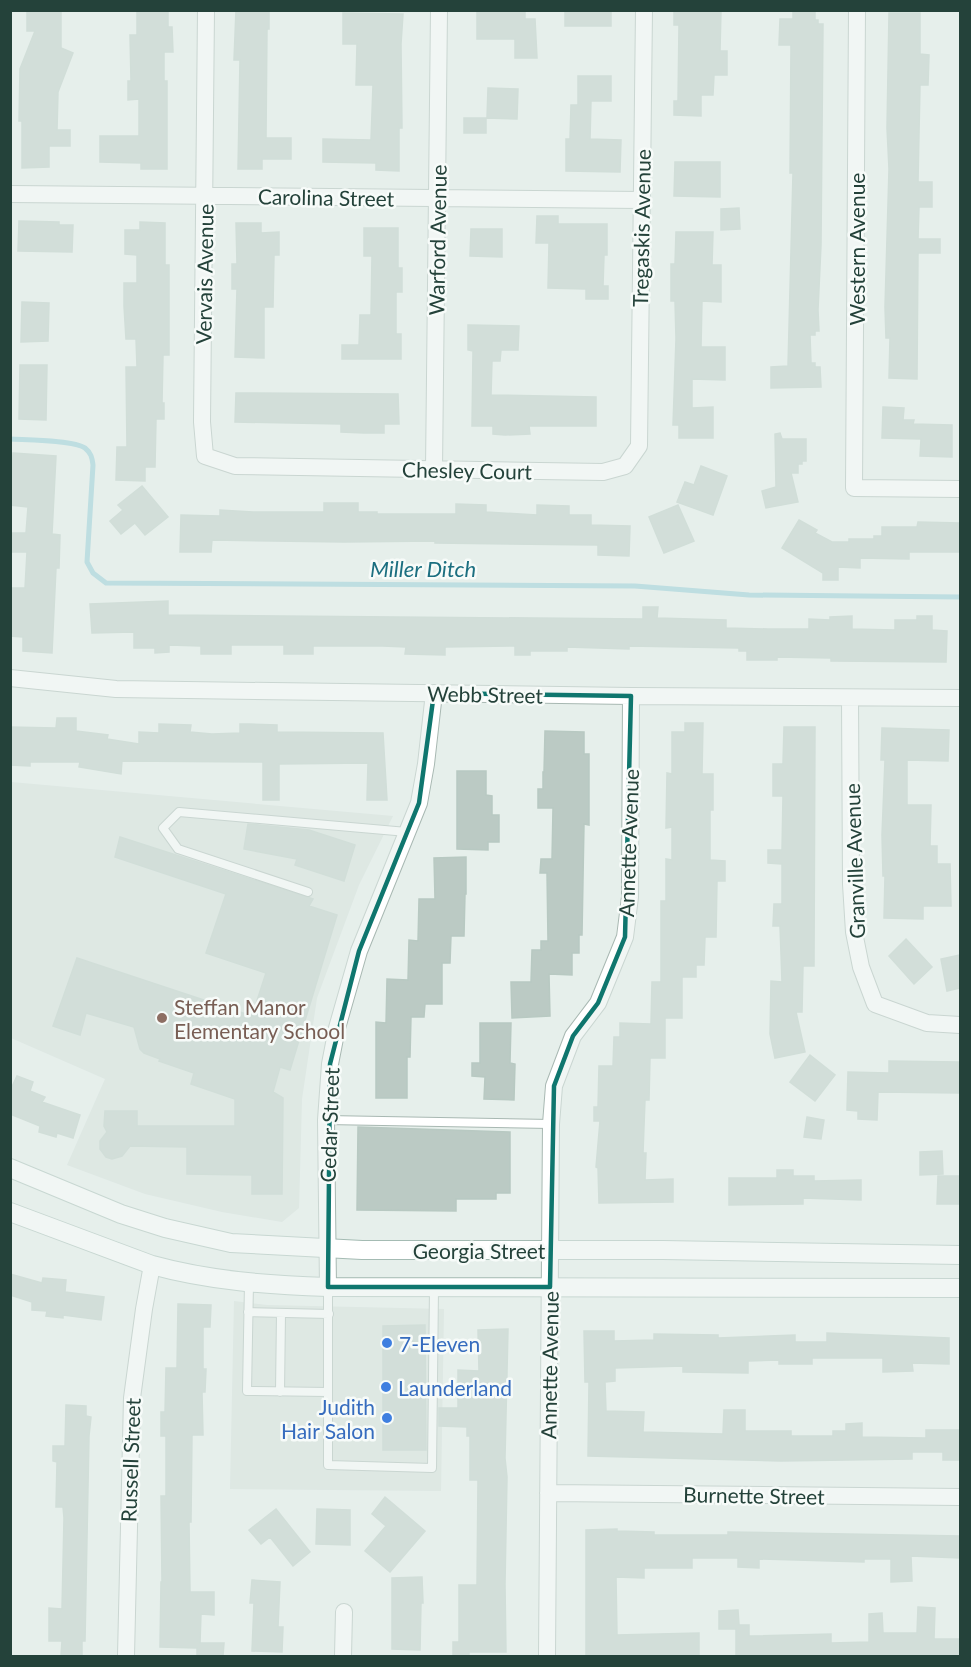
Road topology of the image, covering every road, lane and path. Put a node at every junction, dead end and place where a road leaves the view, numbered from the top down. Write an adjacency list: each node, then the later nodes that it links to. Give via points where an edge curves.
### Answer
1 (206, 10): 6 (street, Vervais Avenue)
2 (439, 10): 7 (street, Warford Avenue)
3 (644, 10): 8 (street, Tregaskis Avenue)
4 (857, 10): 12 (street, Western Avenue, via 854,488)
5 (10, 194): 6 (street, Carolina Street)
6 (204, 196): 7 (street, Carolina Street); 10 (street, Vervais Avenue, via 205,456 235,466)
7 (437, 198): 8 (street, Carolina Street); 11 (street, Warford Avenue)
8 (641, 200): 9 (street, Tregaskis Avenue)
9 (639, 446): 11 (street, Chesley Court, via 625,466 603,472)
10 (284, 467): 11 (street, Chesley Court)
11 (434, 469)
12 (960, 489)
13 (10, 678): 14 (street, Webb Street, via 116,689)
14 (434, 693): 15 (street, Webb Street); 18 (street, Cedar Street, via 419,802)
15 (631, 696): 16 (street, Webb Street); 22 (street, Annette Avenue, via 630,897 625,937 598,1003 573,1036 554,1086)
16 (850, 698): 17 (street, Webb Street); 20 (street, Granville Avenue, via 851,884 861,967 875,1005 927,1023)
17 (960, 698)
18 (407, 832): 19 (lane, via 179,812 163,828 178,849); 21 (street, Cedar Street, via 359,951 337,1028)
19 (308, 891)
20 (960, 1025)
21 (326, 1120): 22 (lane); 25 (street, Cedar Street)
22 (551, 1124): 26 (street, Annette Avenue)
23 (10, 1168): 25 (main road, Georgia Street, via 165,1228 231,1243)
24 (10, 1212): 28 (main road, Georgia Street)
25 (327, 1249): 26 (main road, Georgia Street); 30 (street, Cedar Street)
26 (551, 1250): 27 (main road, Georgia Street); 32 (street, Annette Avenue)
27 (960, 1256)
28 (152, 1266): 29 (main road, Georgia Street); 42 (street, Russell Street, via 132,1398)
29 (249, 1283): 30 (main road, Georgia Street); 34 (lane)
30 (328, 1287): 31 (main road, Georgia Street); 36 (lane, Cedar Street)
31 (434, 1287): 32 (main road, Georgia Street); 38 (lane, Cedar Street, via 432,1468 328,1465)
32 (550, 1287): 33 (main road, Georgia Street); 39 (street, Annette Avenue)
33 (960, 1288)
34 (248, 1312): 35 (lane); 37 (lane, via 247,1391)
35 (281, 1312): 36 (lane); 37 (lane)
36 (329, 1314): 38 (lane, Cedar Street)
37 (280, 1392): 38 (lane)
38 (328, 1392)
39 (548, 1493): 40 (street, Burnette Street); 44 (street, Annette Avenue)
40 (960, 1497)
41 (344, 1612): 43 (street)
42 (126, 1656)
43 (343, 1656)
44 (547, 1656)

